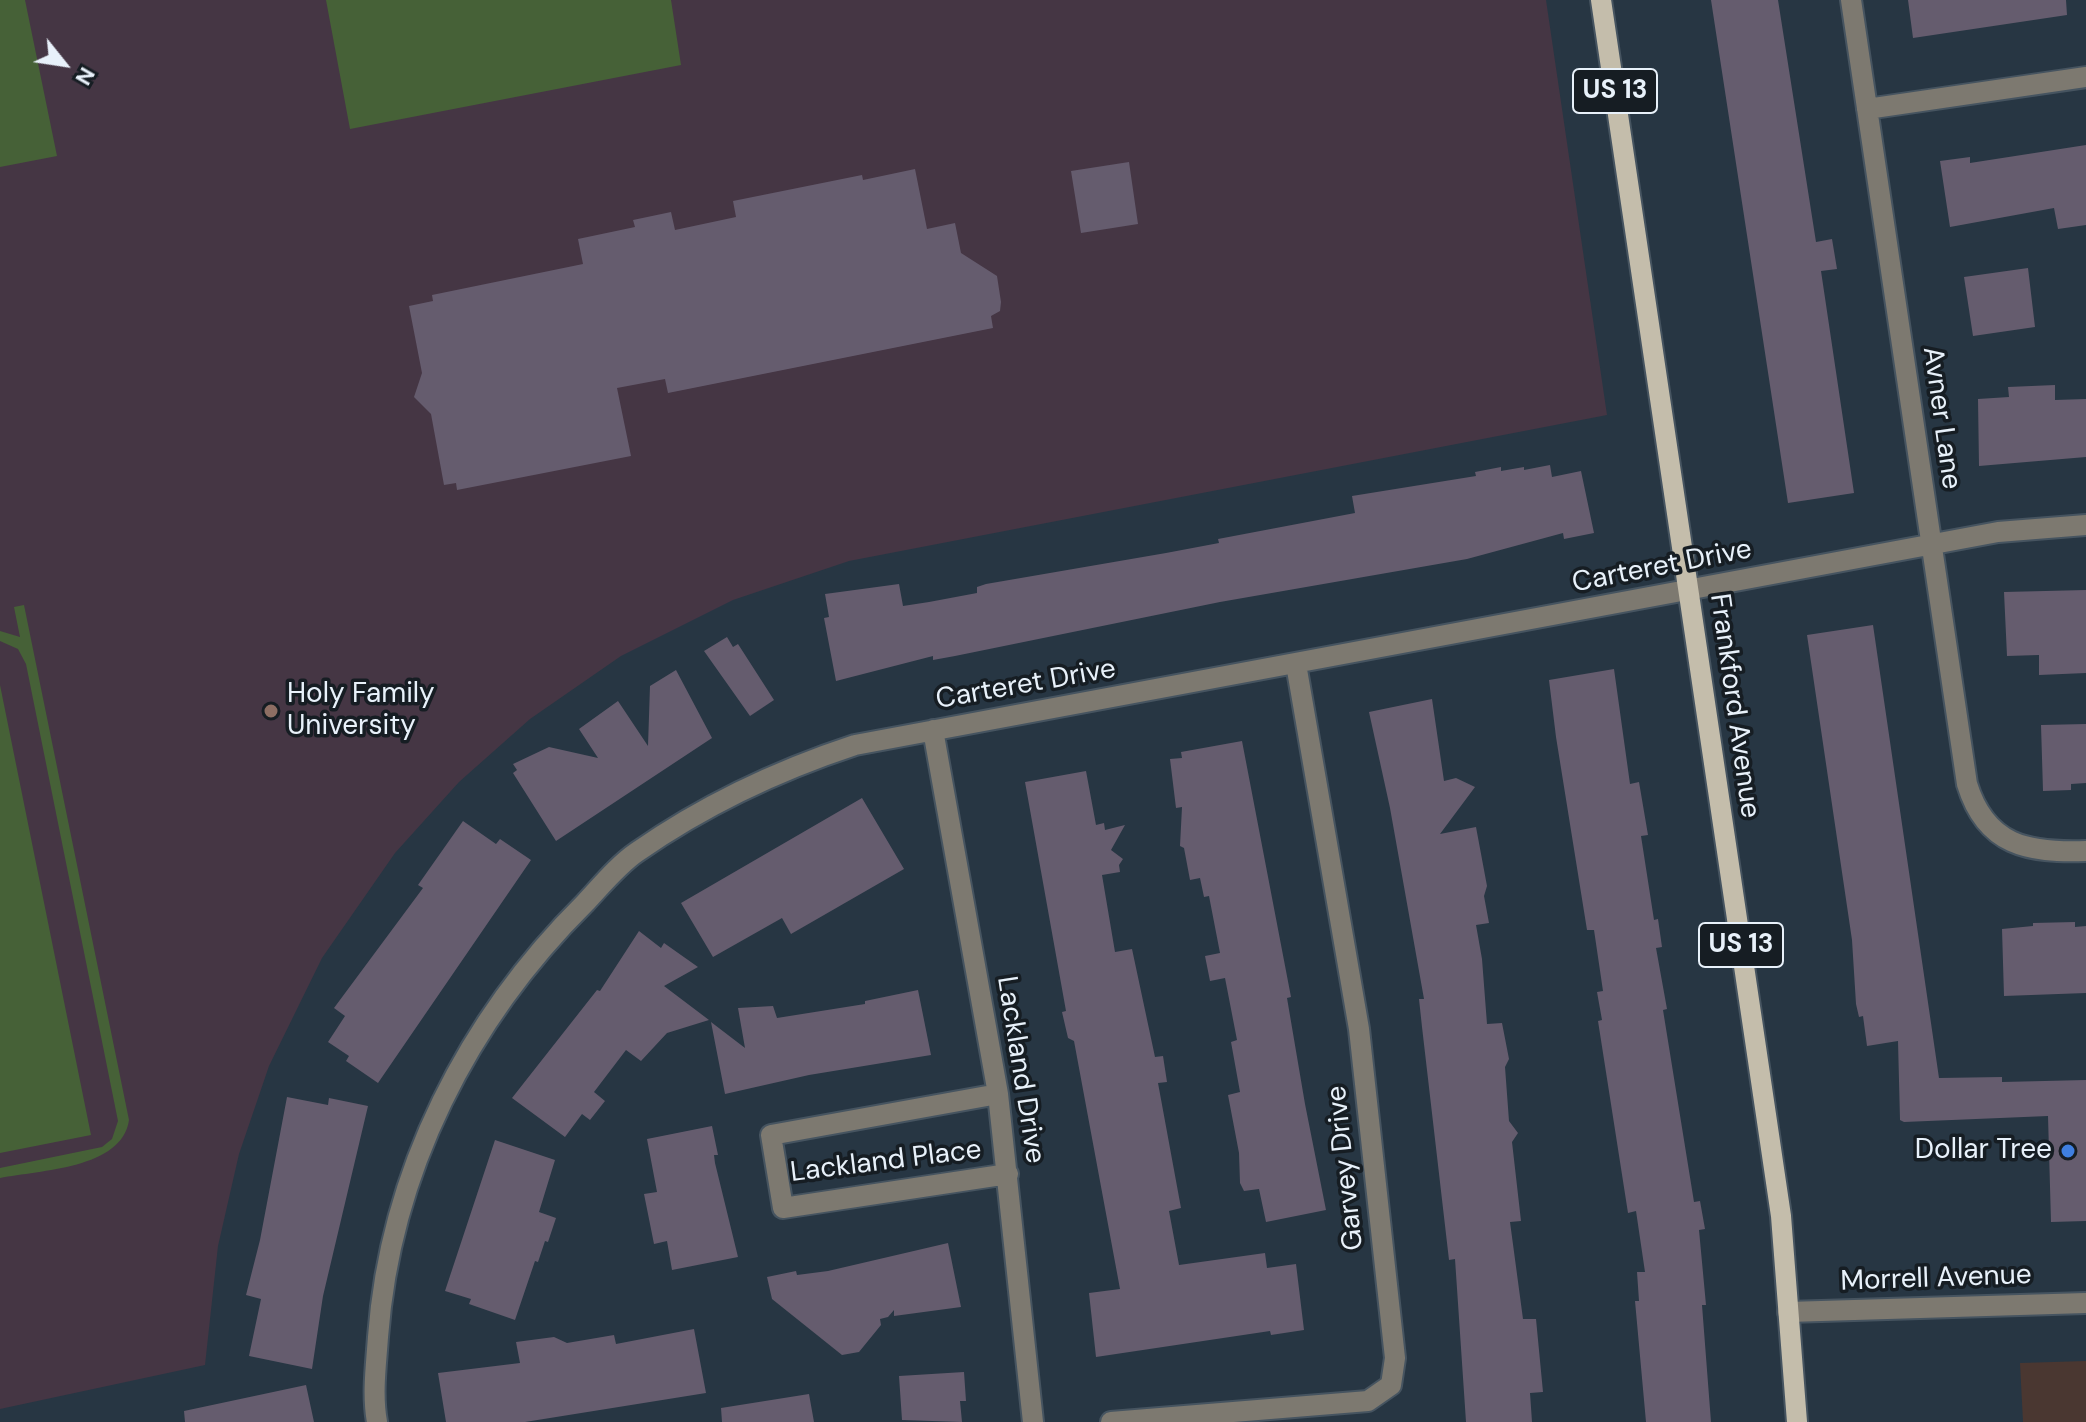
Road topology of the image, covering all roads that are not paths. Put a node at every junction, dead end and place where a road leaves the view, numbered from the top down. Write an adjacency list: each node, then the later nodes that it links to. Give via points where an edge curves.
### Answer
1 (1601, 0): 7 (main road, Frankford Avenue / US 13)
2 (1851, 0): 4 (street, Avner Lane)
3 (2086, 77): 4 (street)
4 (1867, 109): 6 (street, Avner Lane)
5 (2086, 525): 6 (street, Carteret Drive, via 2032,527)
6 (1932, 544): 7 (street, Carteret Drive); 10 (street, Avner Lane, via 1975,812 1997,834 2018,845 2046,852)
7 (1688, 590): 8 (street, Carteret Drive); 14 (main road, Frankford Avenue / US 13, via 1781,1216)
8 (1296, 664): 9 (street, Carteret Drive); 17 (street, Garvey Drive, via 1359,1029 1395,1358 1391,1385 1368,1401)
9 (933, 730): 11 (street, Lackland Drive); 15 (street, Carteret Drive, via 855,745 795,765 737,794 635,853 538,949 475,1038 415,1158 382,1289)
10 (2086, 851)
11 (998, 1094): 12 (street, Lackland Drive); 12 (street, Lackland Place, via 771,1135 783,1208)
12 (1008, 1174): 16 (street, Lackland Drive)
13 (2086, 1303): 14 (street, Morrell Avenue)
14 (1788, 1312): 18 (main road, Frankford Avenue / US 13)
15 (377, 1422)
16 (1033, 1422)
17 (1111, 1422)
18 (1797, 1422)

